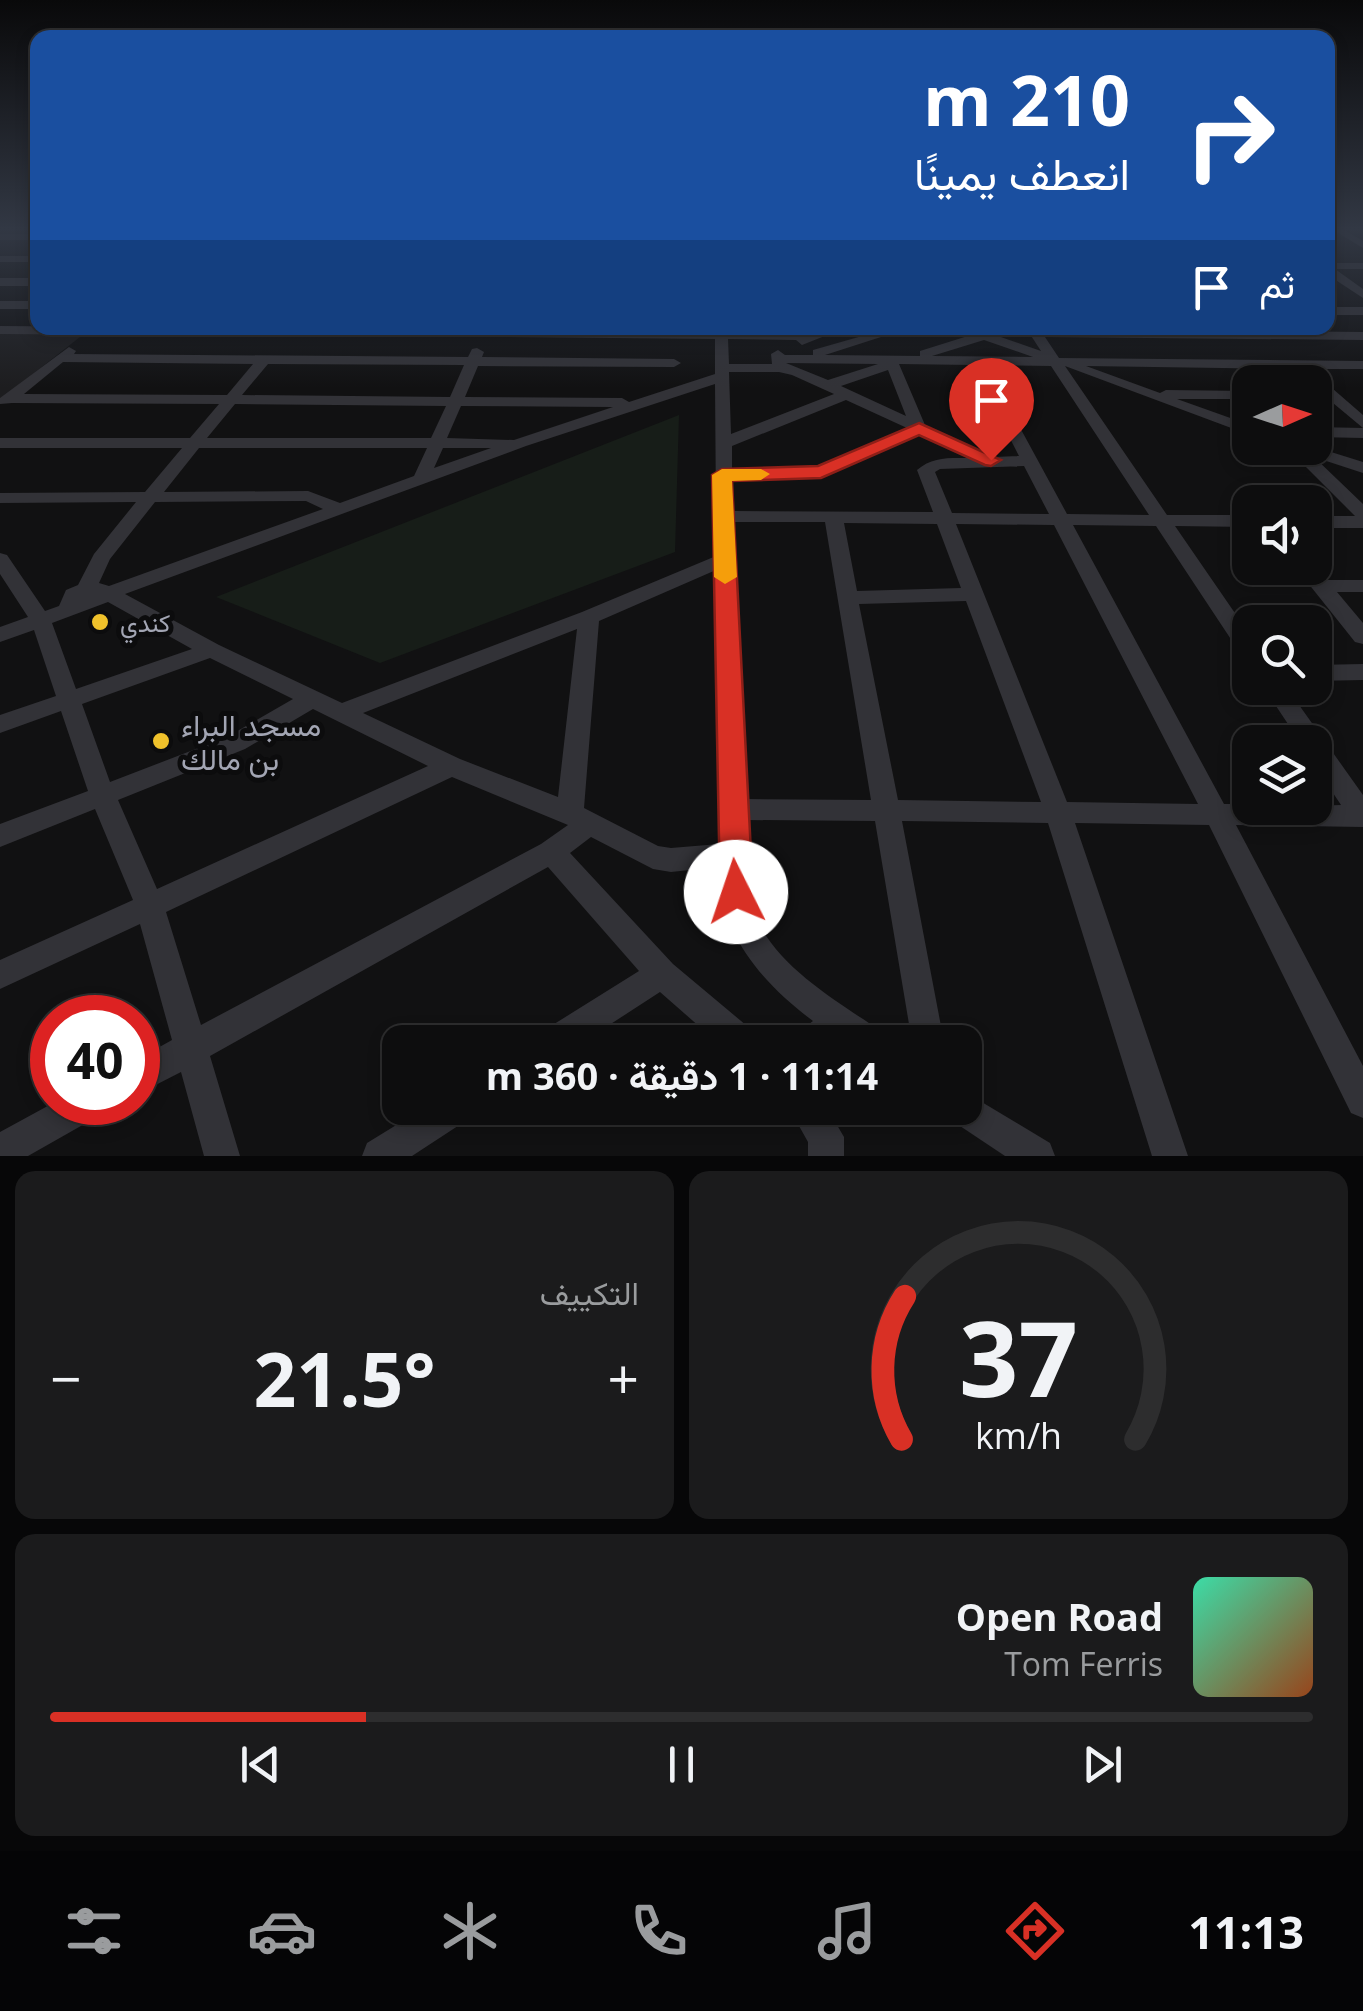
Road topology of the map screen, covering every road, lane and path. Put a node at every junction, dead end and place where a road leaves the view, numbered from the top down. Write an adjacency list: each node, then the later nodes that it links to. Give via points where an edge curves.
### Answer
1 (0, 282): 2 (street)
2 (30, 282)
3 (0, 305): 4 (street)
4 (30, 305)
5 (1335, 311): 6 (street)
6 (1363, 312)
7 (0, 330): 8 (street)
8 (30, 330)
9 (1335, 332): 24 (street)
10 (88, 335): 27 (street)
11 (249, 335): 29 (street)
12 (322, 335): 31 (street)
13 (485, 335): 34 (street)
14 (676, 335): 37 (street)
15 (722, 335): 41 (street)
16 (760, 335): 23 (street); 28 (street)
17 (817, 335): 23 (street)
18 (881, 335): 32 (street)
19 (984, 335): 35 (street); 36 (street)
20 (1038, 335): 36 (street)
21 (1194, 335): 38 (street)
22 (1310, 335): 24 (street)
23 (814, 336): 28 (street)
24 (1340, 336): 25 (street); 26 (street)
25 (1363, 336)
26 (1363, 354)
27 (59, 358): 29 (street); 49 (street)
28 (778, 359): 32 (street); 41 (street); 43 (street)
29 (224, 360): 30 (street)
30 (264, 360): 31 (street); 48 (street)
31 (302, 360): 34 (street)
32 (805, 360): 35 (street)
33 (976, 361): 35 (street); 36 (street); 64 (street)
34 (473, 362): 37 (street); 50 (street)
35 (896, 362): 43 (street); 54 (street)
36 (1057, 362): 38 (street); 46 (street); 76 (street)
37 (674, 363): 44 (street)
38 (1223, 364): 39 (street); 42 (street)
39 (1296, 364): 40 (street); 52 (street)
40 (1363, 365)
41 (724, 372): 44 (street); 61 (street)
42 (1232, 374)
43 (826, 386): 47 (street)
44 (675, 391): 51 (street)
45 (1232, 393): 46 (street)
46 (1150, 394): 53 (street)
47 (845, 395): 54 (street); 61 (street)
48 (230, 400): 49 (street); 50 (street); 58 (street)
49 (5, 401)
50 (456, 401): 51 (street); 59 (street)
51 (637, 403): 60 (street)
52 (1363, 423)
53 (1232, 424)
54 (919, 429): 63 (street); 67 (street, via 821,472)
55 (1332, 432): 56 (street)
56 (1363, 433)
57 (0, 443): 58 (street)
58 (196, 443): 59 (street); 69 (street)
59 (438, 443): 60 (street); 68 (street)
60 (520, 443): 68 (street)
61 (724, 444): 67 (street)
62 (1332, 458): 66 (street)
63 (991, 460): 64 (street); 75 (street, via 927,467)
64 (1029, 461): 77 (street)
65 (1315, 465): 72 (street)
66 (1363, 468)
67 (722, 475): 74 (street)
68 (420, 482): 71 (street)
69 (153, 496): 70 (street); 71 (street, via 308,496); 86 (street, via 101,558)
70 (0, 498)
71 (343, 510): 86 (street)
72 (1363, 514)
73 (833, 515): 74 (street); 75 (street); 87 (street)
74 (722, 516): 81 (street)
75 (946, 518): 77 (street); 85 (street)
76 (1158, 519): 77 (street); 78 (street); 90 (street)
77 (1061, 520): 106 (street)
78 (1232, 521)
79 (1332, 522): 80 (street)
80 (1363, 522)
81 (724, 559): 88 (street); 103 (street)
82 (2, 564): 89 (street)
83 (1320, 586): 84 (street); 92 (street)
84 (1363, 586)
85 (973, 594): 87 (street); 105 (street)
86 (94, 596): 89 (street); 93 (street)
87 (850, 598): 104 (street)
88 (588, 617): 98 (street); 108 (street)
89 (41, 622): 91 (street); 97 (street)
90 (1232, 625)
91 (0, 635)
92 (1363, 637)
93 (211, 650): 96 (street); 97 (street)
94 (1363, 672): 95 (street)
95 (1332, 673)
96 (314, 698): 98 (street); 102 (street, via 236,742)
97 (69, 699): 99 (street); 102 (street)
98 (343, 712): 100 (street)
99 (0, 724)
100 (451, 766): 108 (street); 112 (street)
101 (1332, 770): 107 (street)
102 (102, 794): 109 (street); 112 (street)
103 (734, 809): 104 (street); 111 (street)
104 (888, 811): 105 (street); 120 (street)
105 (1058, 813): 106 (street); 133 (street)
106 (1217, 815): 107 (street); 123 (street)
107 (1363, 816)
108 (579, 819): 110 (street); 111 (street, via 654,857)
109 (0, 836)
110 (551, 852): 113 (street); 121 (street)
111 (733, 854): 115 (street, via 740,918 751,938)
112 (150, 906): 114 (street); 121 (street)
113 (662, 974): 116 (street); 117 (street)
114 (0, 975)
115 (838, 1021): 118 (street); 119 (street)
116 (582, 1025)
117 (721, 1025)
118 (833, 1025)
119 (844, 1025)
120 (925, 1025)
121 (193, 1046): 122 (street); 129 (street)
122 (160, 1065)
123 (1363, 1101)
124 (982, 1120): 132 (street)
125 (49, 1125): 128 (street)
126 (428, 1125): 130 (street)
127 (817, 1125): 131 (street)
128 (0, 1152)
129 (222, 1156)
130 (380, 1156)
131 (826, 1156)
132 (1037, 1156)
133 (1170, 1156)

